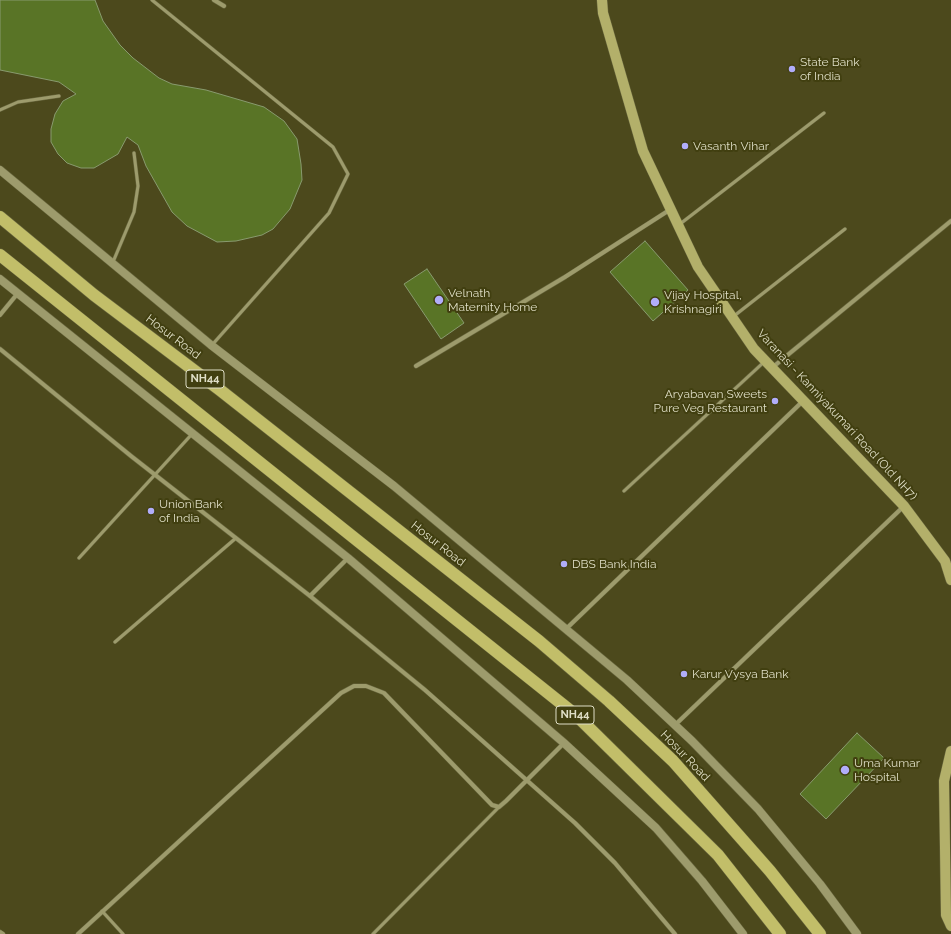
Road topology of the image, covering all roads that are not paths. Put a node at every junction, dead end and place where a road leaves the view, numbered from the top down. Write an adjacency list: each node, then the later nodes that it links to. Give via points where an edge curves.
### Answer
1 (152, 0): 21 (lane, via 333,146 348,174 329,213)
2 (214, 0): 4 (street)
3 (602, 0): 10 (main road, Varanasi - Kanniyakumari Road (Old NH7), via 603,13 643,151)
4 (224, 6)
5 (59, 96): 6 (lane, via 18,102)
6 (0, 110)
7 (824, 113): 13 (lane)
8 (134, 153): 16 (lane, via 138,186 134,212)
9 (0, 170): 16 (street)
10 (671, 209): 13 (main road, Varanasi - Kanniyakumari Road (Old NH7)); 24 (street, via 565,277)
11 (0, 217): 53 (highway, Hosur Road / NH44, via 94,295 220,390 539,641 609,701 673,761 770,871)
12 (951, 221): 23 (street)
13 (678, 225): 20 (main road, Varanasi - Kanniyakumari Road (Old NH7), via 698,267)
14 (845, 229): 20 (lane)
15 (0, 255): 52 (highway, NH44, via 577,716 718,855)
16 (113, 263): 21 (street)
17 (0, 279): 18 (street)
18 (18, 293): 19 (street); 26 (street)
19 (0, 315)
20 (733, 317): 23 (main road, Varanasi - Kanniyakumari Road (Old NH7), via 754,349)
21 (212, 345): 36 (street, via 394,486)
22 (0, 349): 27 (street)
23 (769, 364): 25 (main road, Varanasi - Kanniyakumari Road (Old NH7)); 28 (lane)
24 (416, 366)
25 (804, 400): 29 (main road, Varanasi - Kanniyakumari Road (Old NH7)); 36 (street)
26 (193, 432): 27 (lane); 32 (street)
27 (155, 475): 30 (street); 31 (lane)
28 (624, 491)
29 (904, 506): 33 (main road, Varanasi - Kanniyakumari Road (Old NH7)); 38 (street)
30 (236, 538): 35 (street); 37 (lane)
31 (80, 558)
32 (348, 558): 35 (street); 39 (street)
33 (948, 560): 34 (main road, Varanasi - Kanniyakumari Road (Old NH7))
34 (951, 580)
35 (310, 596): 41 (street, via 425,690)
36 (567, 628): 38 (street)
37 (115, 642)
38 (675, 725): 54 (street, via 758,809 820,884)
39 (564, 743): 41 (street); 51 (street, via 656,828)
40 (951, 752): 44 (main road, via 944,788 946,914)
41 (527, 779): 42 (street); 50 (street, via 615,863)
42 (499, 807): 43 (street, via 492,805 384,693 366,686 354,686 341,693); 49 (lane)
43 (102, 911): 47 (street); 48 (lane)
44 (951, 926)
45 (0, 932): 46 (street)
46 (3, 934)
47 (78, 934)
48 (123, 934)
49 (373, 934)
50 (675, 934)
51 (743, 934)
52 (780, 934)
53 (820, 934)
54 (857, 934)

